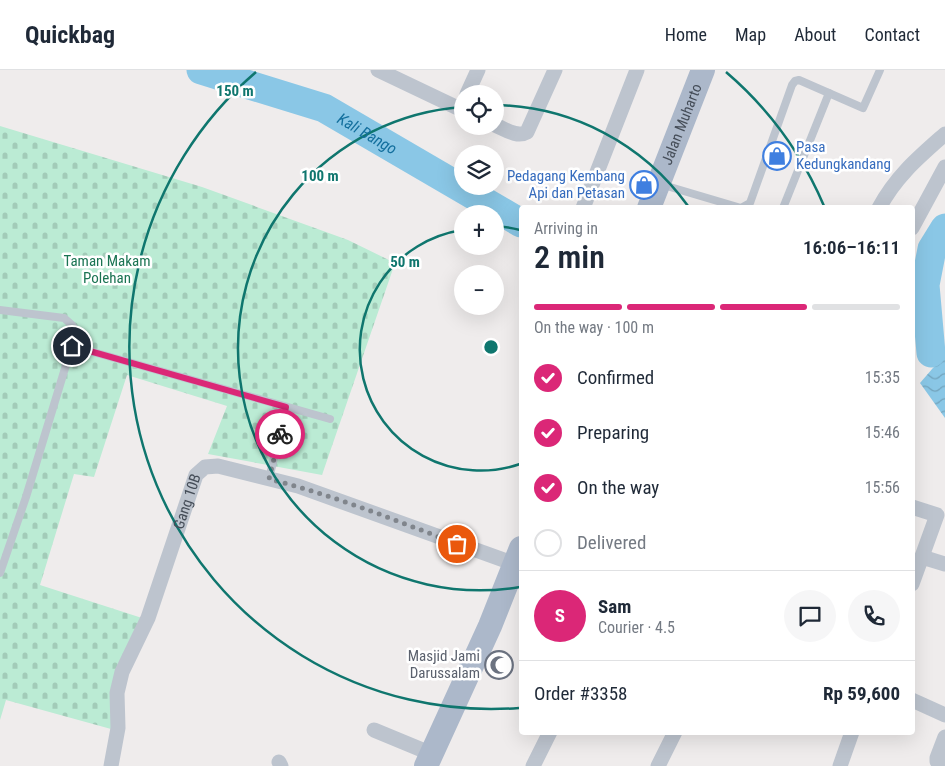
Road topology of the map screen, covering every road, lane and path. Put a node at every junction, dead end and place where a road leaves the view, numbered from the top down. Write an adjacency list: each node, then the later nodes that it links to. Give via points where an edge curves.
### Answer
1 (378, 70): 9 (street)
2 (478, 70): 7 (street)
3 (555, 70): 10 (street, via 527,132 520,135)
4 (638, 70): 14 (street)
5 (880, 70): 8 (lane, via 863,108)
6 (698, 72): 13 (main road, Jalan Muharto)
7 (471, 85)
8 (829, 93): 17 (lane, via 799,80 792,85 750,203); 18 (lane)
9 (454, 103)
10 (504, 128)
11 (945, 134): 19 (street, via 902,172)
12 (945, 168): 20 (street)
13 (658, 184): 15 (main road, Jalan Muharto); 16 (lane)
14 (584, 205)
15 (650, 205)
16 (731, 205)
17 (746, 205)
18 (784, 205)
19 (880, 205)
20 (915, 223)
21 (0, 310): 22 (lane, via 64,318 76,332)
22 (72, 346): 23 (lane); 30 (lane)
23 (286, 407): 24 (lane); 25 (lane)
24 (330, 419)
25 (269, 479): 27 (street, Gang 10B); 41 (street, Gang 10B, via 218,466 205,467 196,475 148,618 122,672 117,693 118,728)
26 (915, 508): 28 (street, via 936,515)
27 (518, 556): 39 (main road)
28 (922, 557): 29 (street); 31 (street)
29 (945, 564)
30 (0, 573)
31 (915, 576)
32 (915, 701): 33 (street)
33 (945, 715)
34 (374, 730): 39 (street)
35 (548, 735): 42 (street)
36 (673, 735): 43 (street)
37 (851, 735): 44 (street)
38 (945, 737): 40 (street, via 937,761)
39 (429, 760)
40 (945, 764)
41 (111, 766)
42 (533, 766)
43 (658, 766)
44 (840, 766)

